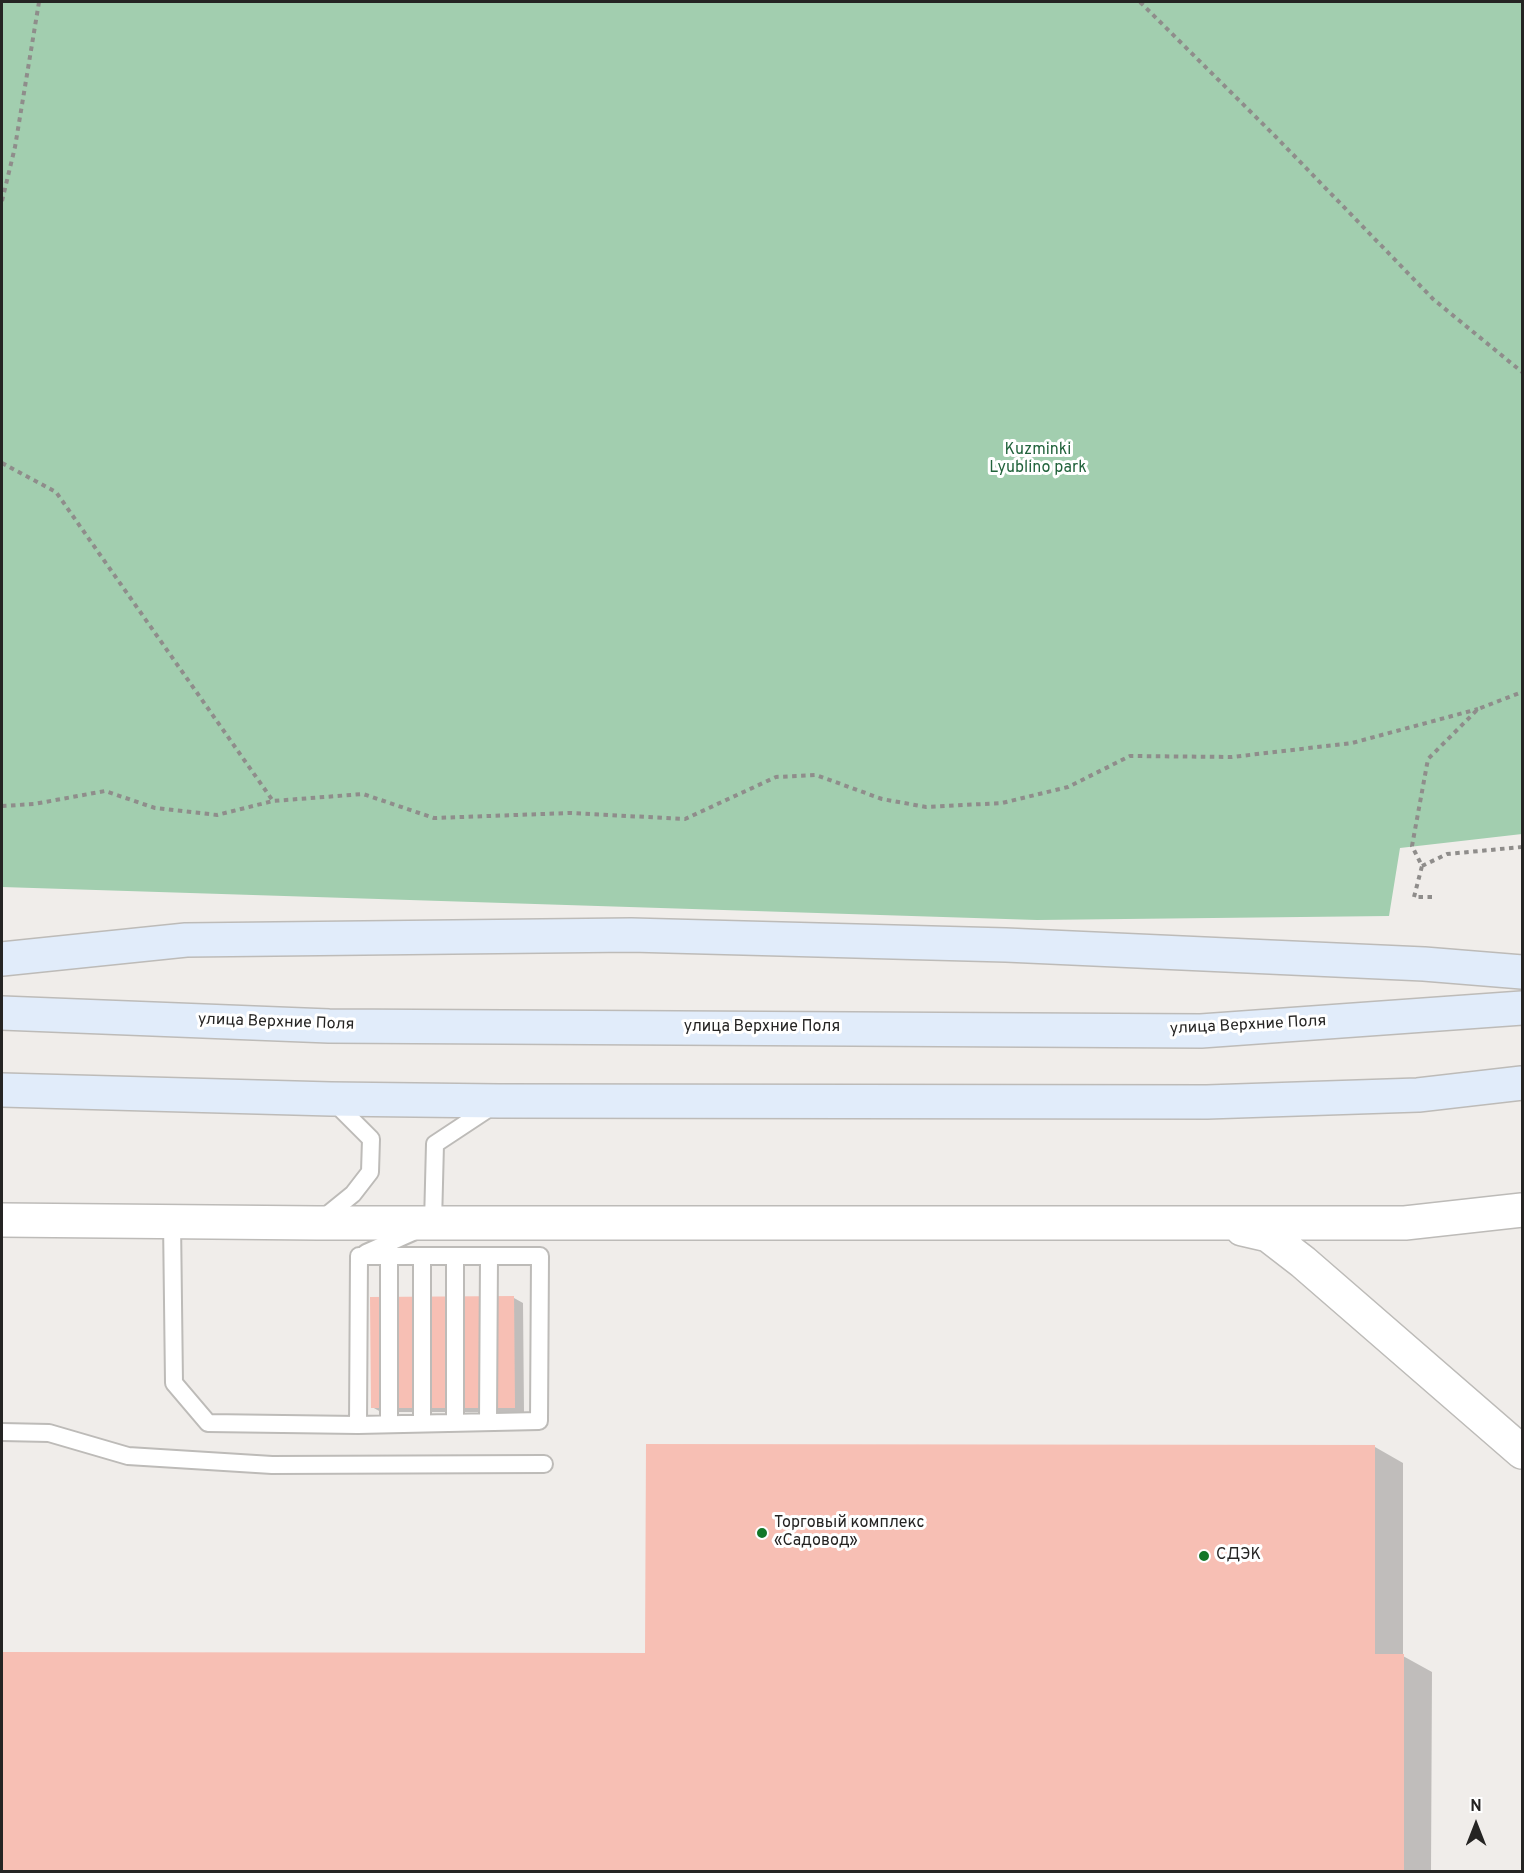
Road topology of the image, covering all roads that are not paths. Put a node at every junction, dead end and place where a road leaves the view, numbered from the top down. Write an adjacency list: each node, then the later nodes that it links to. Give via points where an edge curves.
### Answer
1 (2, 959): 2 (main road, via 186,940 631,935 1006,945)
2 (1522, 972)
3 (1522, 1008): 4 (main road, улица Верхние Поля, via 1201,1031 329,1026)
4 (2, 1012)
5 (1522, 1083): 8 (main road, via 1418,1095 1207,1102)
6 (2, 1090): 7 (main road)
7 (331, 1099): 8 (main road); 12 (lane, via 371,1139 370,1172 353,1194)
8 (500, 1101): 13 (lane, via 435,1144)
9 (1522, 1210): 15 (street)
10 (2, 1220): 11 (street)
11 (172, 1221): 12 (street); 26 (lane, via 174,1383 208,1424)
12 (317, 1223): 13 (street)
13 (433, 1223): 14 (street); 17 (lane)
14 (1219, 1223): 15 (street); 28 (street, via 1268,1235)
15 (1405, 1223): 16 (street)
16 (1522, 1227)
17 (359, 1256): 18 (lane); 26 (lane)
18 (389, 1256): 19 (lane); 24 (lane)
19 (422, 1256): 20 (lane); 25 (lane)
20 (455, 1256): 21 (lane); 23 (lane)
21 (489, 1256): 22 (lane); 22 (lane, via 540,1256 538,1421)
22 (488, 1422): 23 (lane)
23 (455, 1423): 25 (lane)
24 (389, 1424): 25 (lane); 26 (lane)
25 (422, 1424)
26 (358, 1425)
27 (2, 1432): 29 (lane, via 49,1433 128,1456 272,1465)
28 (1522, 1452)
29 (544, 1464)

